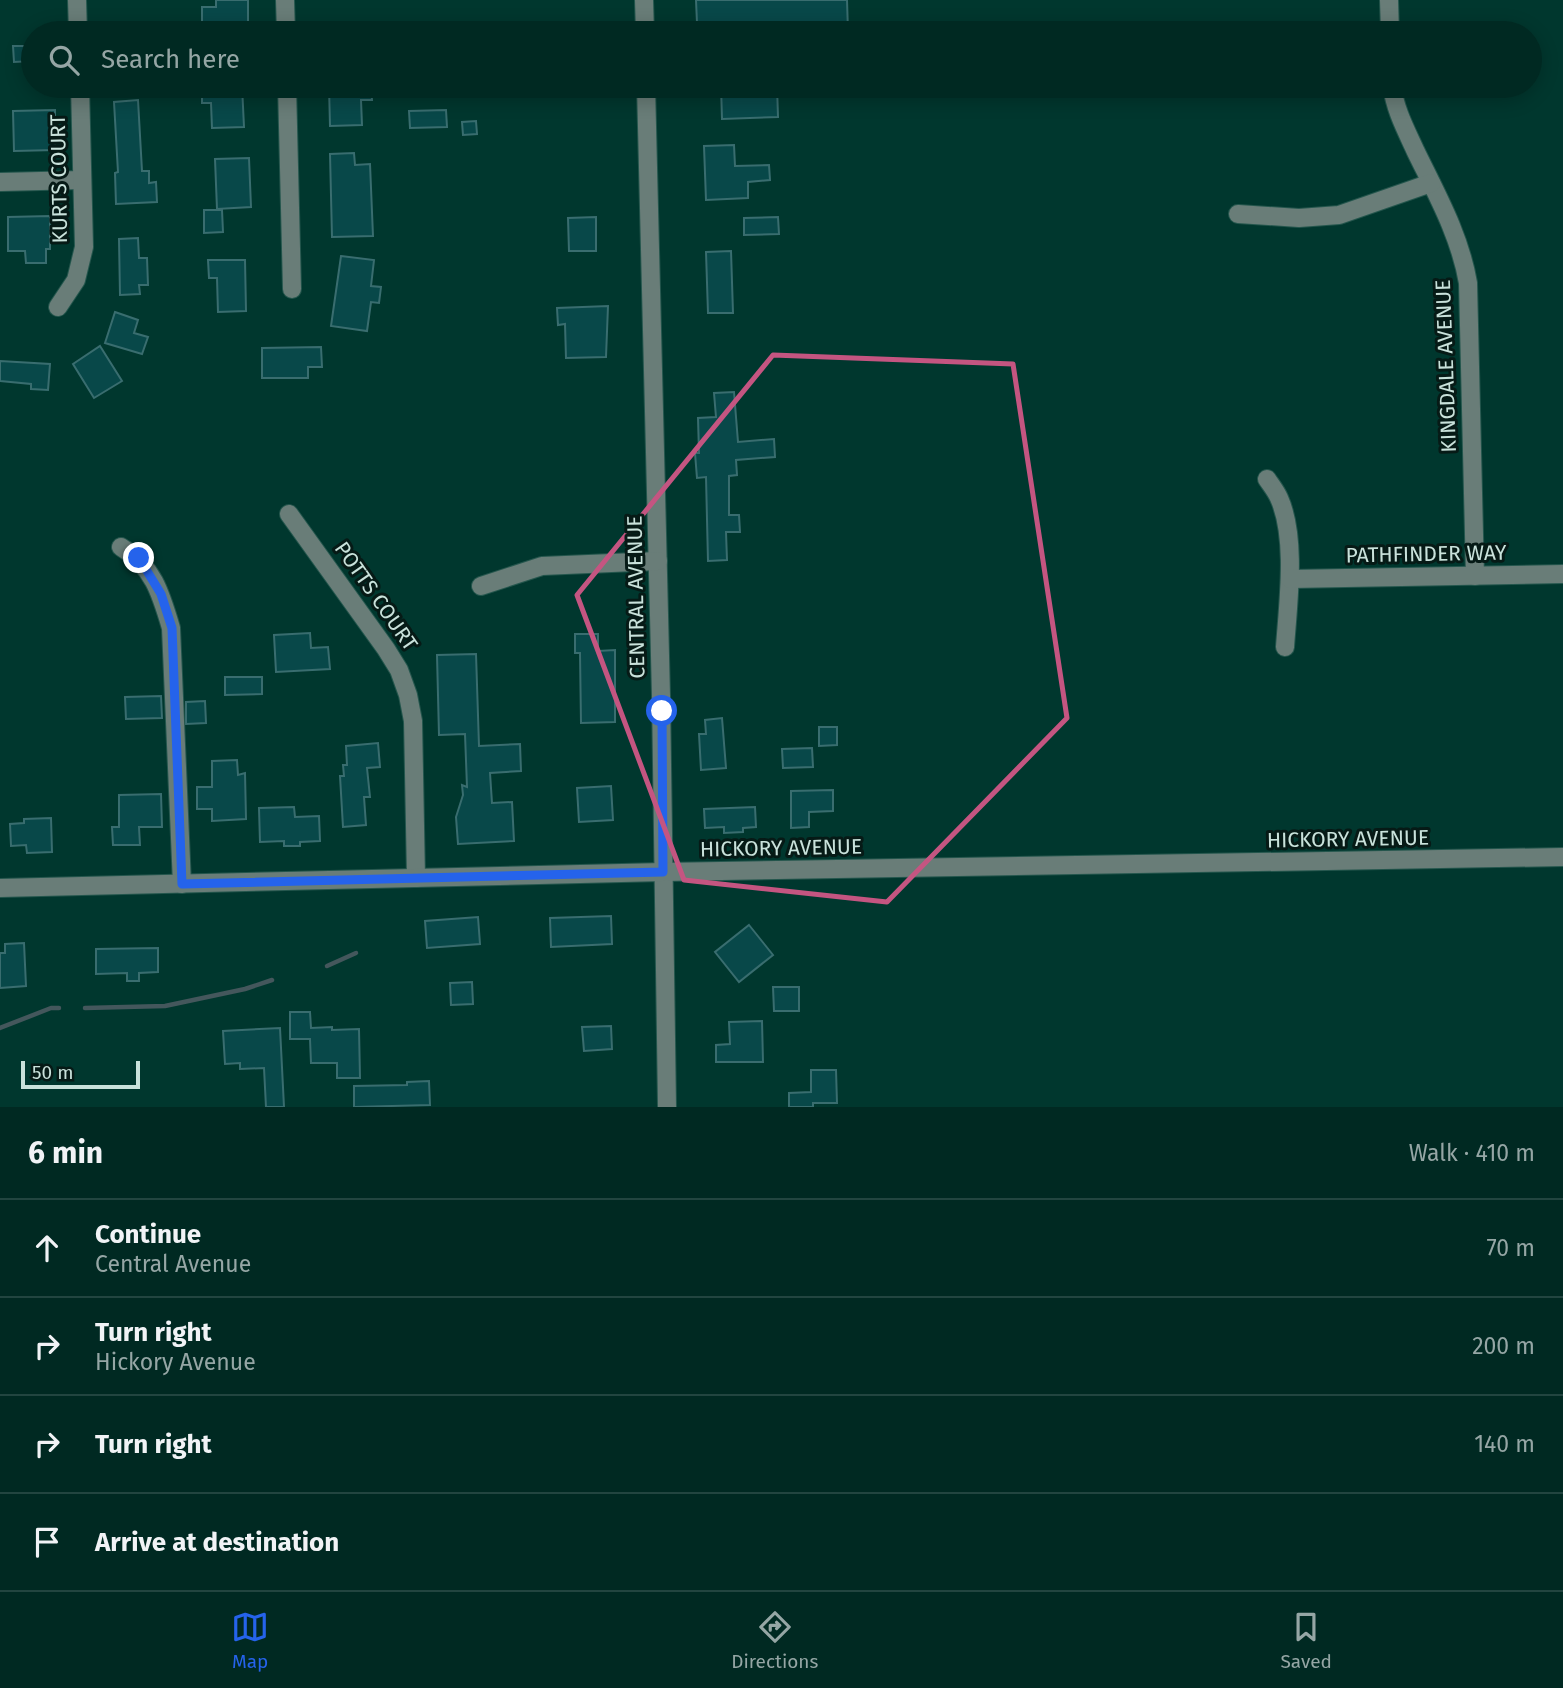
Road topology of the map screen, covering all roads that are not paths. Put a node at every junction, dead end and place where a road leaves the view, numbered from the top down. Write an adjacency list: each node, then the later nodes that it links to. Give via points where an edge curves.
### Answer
1 (78, 0): 5 (street)
2 (285, 0): 6 (street)
3 (644, 0): 7 (street)
4 (1389, 0): 8 (street)
5 (78, 21)
6 (286, 21)
7 (645, 21)
8 (1390, 21)
9 (80, 98): 13 (street, KURTS COURT)
10 (287, 98): 17 (street)
11 (646, 98): 22 (street, CENTRAL AVENUE)
12 (1395, 98): 15 (street, KINGDALE AVENUE)
13 (82, 180): 14 (street); 18 (street, KURTS COURT, via 83,259 71,290)
14 (0, 182)
15 (1431, 183): 16 (street, via 1339,215); 24 (street, KINGDALE AVENUE, via 1457,237 1468,284)
16 (1238, 214)
17 (292, 289)
18 (58, 307)
19 (1267, 479): 25 (street, via 1286,520)
20 (289, 514): 30 (street, POTTS COURT, via 386,649 408,695 413,721)
21 (121, 547): 31 (street, via 139,558 161,594 172,628)
22 (658, 561): 26 (street, via 542,566); 29 (street, CENTRAL AVENUE)
23 (1563, 574): 24 (street, PATHFINDER WAY)
24 (1475, 576): 25 (street, PATHFINDER WAY)
25 (1290, 579): 27 (street)
26 (481, 586)
27 (1285, 647)
28 (1563, 858): 29 (street, HICKORY AVENUE)
29 (663, 872): 30 (street, HICKORY AVENUE); 33 (street, CENTRAL AVENUE)
30 (416, 878): 31 (street, HICKORY AVENUE)
31 (182, 884): 32 (street, HICKORY AVENUE)
32 (0, 888)
33 (667, 1107)

